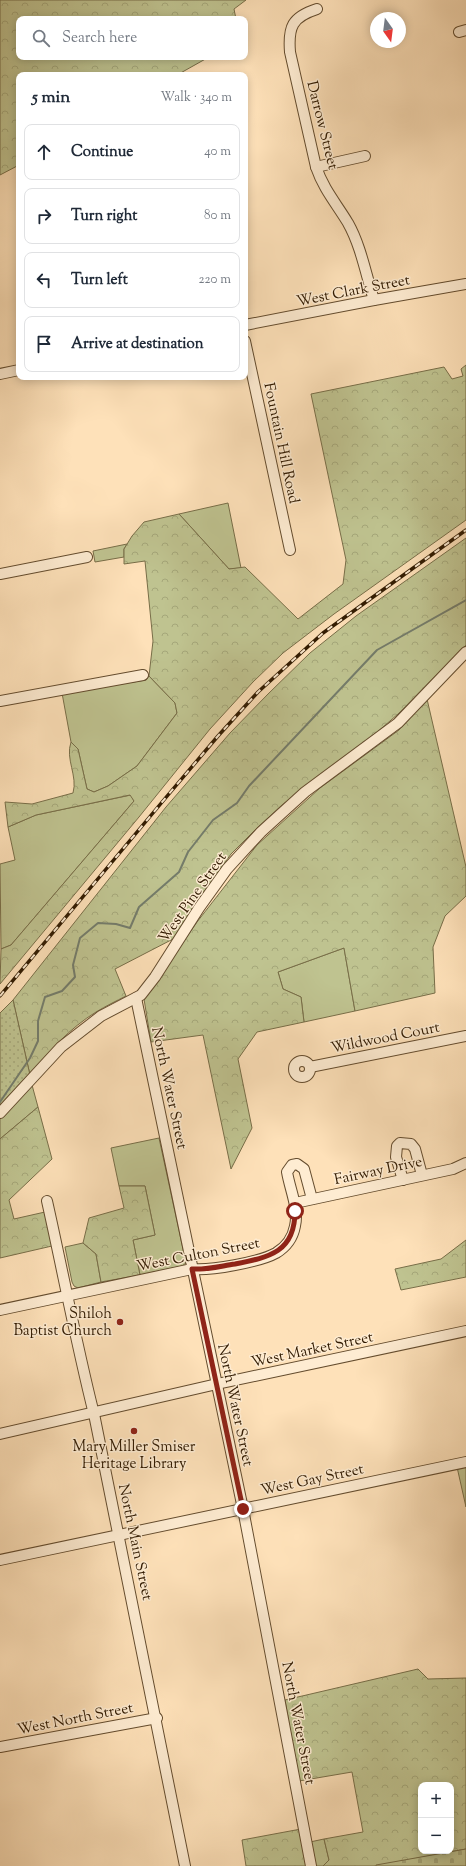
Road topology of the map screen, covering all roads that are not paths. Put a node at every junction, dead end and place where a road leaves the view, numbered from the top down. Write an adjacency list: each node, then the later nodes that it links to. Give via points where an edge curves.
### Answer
1 (317, 9): 3 (street, Darrow Street, via 306,12 294,20 289,42)
2 (365, 156): 3 (street)
3 (316, 167): 5 (street, Darrow Street, via 322,185 355,238)
4 (466, 284): 5 (street, West Clark Street)
5 (374, 300): 6 (street, West Clark Street)
6 (248, 324)
7 (248, 356): 10 (street, Fountain Hill Road)
8 (16, 371): 9 (street)
9 (0, 374)
10 (290, 550)
11 (87, 557): 12 (street)
12 (0, 574)
13 (466, 652): 16 (street, West Pine Street, via 398,723 305,792 261,832 227,869 155,977)
14 (143, 675): 15 (street)
15 (0, 701)
16 (136, 998): 19 (street, West Pine Street, via 101,1016 61,1047); 26 (street, North Water Street)
17 (466, 1036): 18 (street, Wildwood Court)
18 (310, 1067)
19 (0, 1113)
20 (466, 1163): 21 (street, Fairway Drive, via 453,1169)
21 (422, 1175): 22 (street, Fairway Drive); 22 (street, via 415,1149 411,1144 400,1143 396,1153)
22 (403, 1180): 23 (street, Fairway Drive)
23 (312, 1199): 25 (street, Fairway Drive); 25 (street, West Culton Street, via 304,1169 292,1165 287,1172)
24 (47, 1201): 27 (street, North Main Street)
25 (295, 1203): 26 (street, West Culton Street, via 295,1226 291,1238 276,1253 203,1270)
26 (192, 1269): 27 (street, West Culton Street); 30 (street, North Water Street)
27 (69, 1295): 28 (street, West Culton Street); 31 (street, North Main Street)
28 (0, 1310)
29 (466, 1331): 30 (street, West Market Street)
30 (217, 1384): 31 (street, West Market Street); 34 (street, North Water Street)
31 (94, 1414): 32 (street, West Market Street); 35 (street, North Main Street)
32 (0, 1434)
33 (466, 1462): 34 (street, West Gay Street)
34 (243, 1509): 35 (street, West Gay Street); 40 (street, North Water Street)
35 (120, 1535): 36 (street, West Gay Street); 37 (street, North Main Street)
36 (0, 1560)
37 (156, 1718): 38 (street, West North Street); 39 (street, North Main Street)
38 (0, 1747)
39 (185, 1866)
40 (311, 1866)

